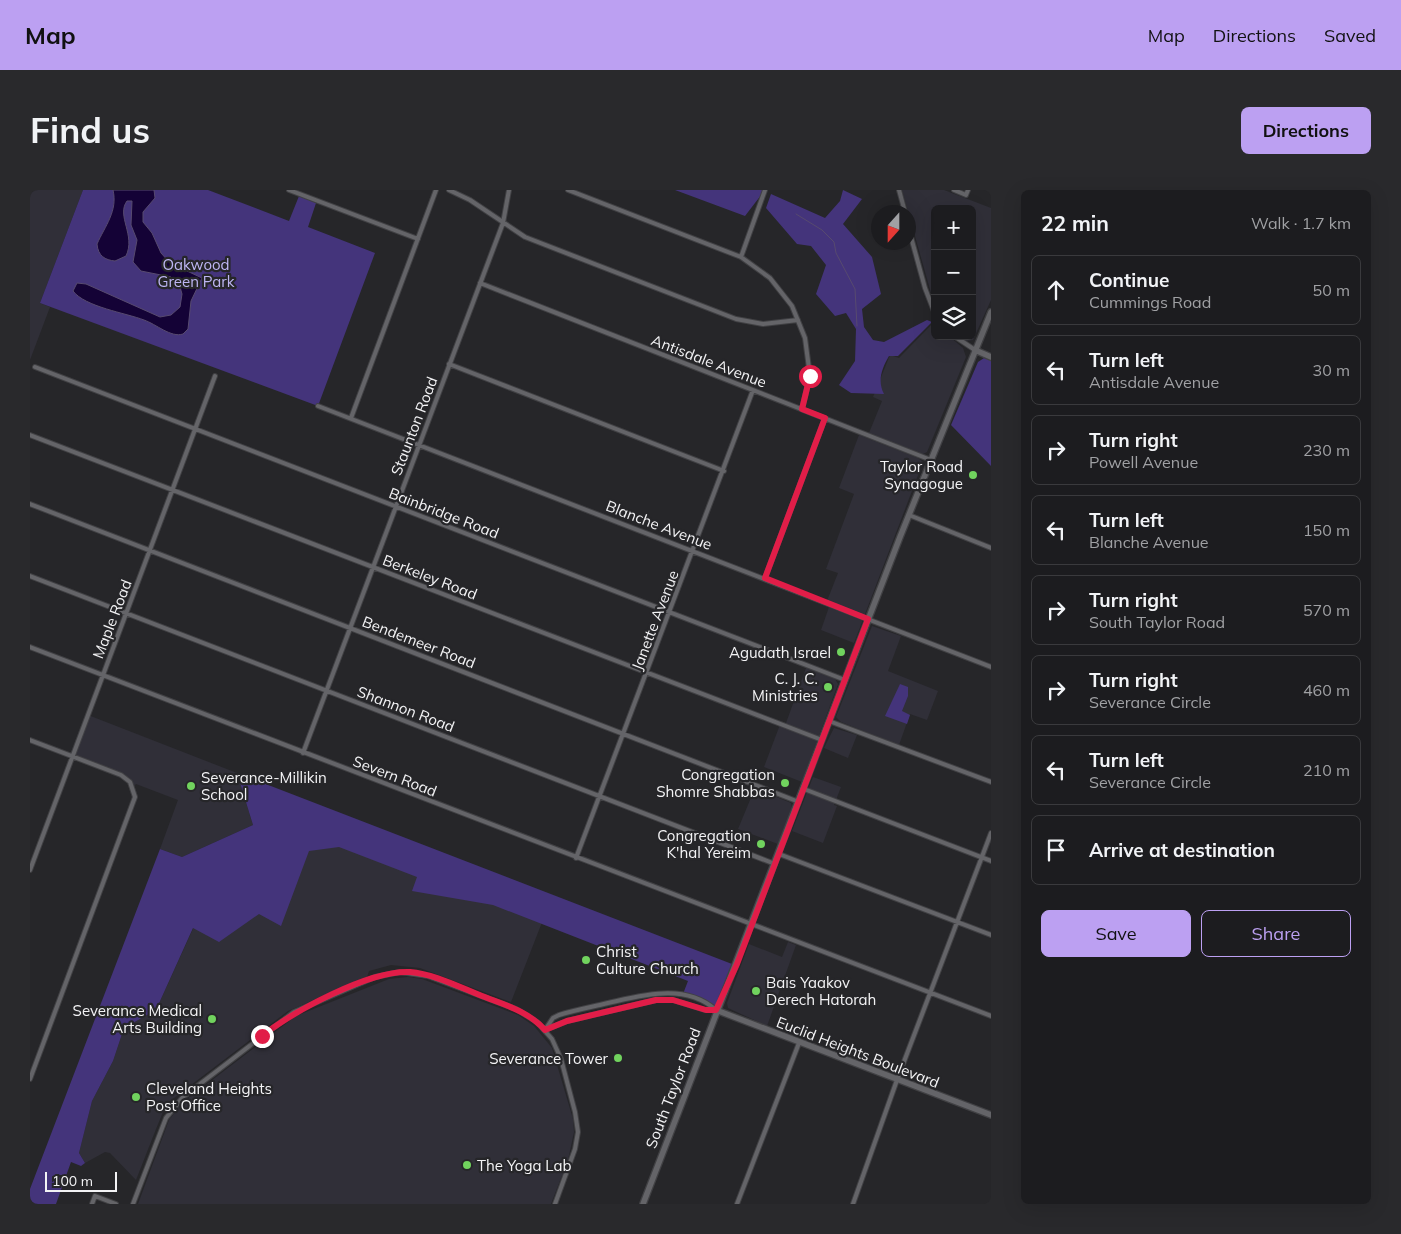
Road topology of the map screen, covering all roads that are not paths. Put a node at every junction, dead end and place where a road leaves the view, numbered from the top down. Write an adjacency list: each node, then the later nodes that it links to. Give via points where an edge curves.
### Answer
1 (289, 190): 12 (street)
2 (436, 190): 12 (street)
3 (449, 190): 11 (street)
4 (509, 190): 11 (street, Staunton Road)
5 (568, 190): 14 (street)
6 (765, 190): 14 (street)
7 (899, 190): 10 (street)
8 (954, 190): 9 (street, via 966,195)
9 (968, 190)
10 (903, 205)
11 (503, 223): 15 (street, Staunton Road); 18 (street, via 525,237 736,319 763,324)
12 (418, 239): 28 (street)
13 (915, 250): 16 (street)
14 (741, 257): 18 (street, via 778,286)
15 (480, 283): 22 (street, Staunton Road); 25 (street, Antisdale Avenue)
16 (931, 304)
17 (991, 312): 20 (main road, South Taylor Road)
18 (798, 320): 27 (street, via 809,356 810,376)
19 (960, 340): 20 (street)
20 (975, 350): 21 (main road); 33 (main road, South Taylor Road)
21 (991, 357)
22 (449, 364): 32 (street, Staunton Road); 34 (street)
23 (35, 367): 30 (street, Bainbridge Road)
24 (215, 376): 30 (street, Maple Road)
25 (753, 390): 27 (street, Antisdale Avenue); 34 (street, Janette Avenue)
26 (318, 406): 28 (street, Blanche Avenue)
27 (802, 409): 29 (street, Antisdale Avenue)
28 (351, 418): 32 (street, Blanche Avenue)
29 (825, 418): 33 (street, Antisdale Avenue); 44 (street)
30 (195, 429): 35 (street, Maple Road); 37 (street, Bainbridge Road)
31 (30, 435): 35 (street, Berkeley Road)
32 (419, 444): 37 (street, Staunton Road); 41 (street, Blanche Avenue)
33 (931, 460): 38 (main road, South Taylor Road)
34 (724, 471): 41 (street, Janette Avenue)
35 (173, 490): 40 (street, Maple Road); 42 (street, Berkeley Road)
36 (30, 504): 40 (street, Bendemeer Road)
37 (396, 506): 42 (street, Staunton Road); 45 (street, Bainbridge Road)
38 (909, 515): 39 (street); 47 (main road, South Taylor Road)
39 (991, 548)
40 (150, 550): 46 (street, Maple Road); 48 (street, Bendemeer Road)
41 (693, 551): 44 (street, Blanche Avenue); 45 (street, Janette Avenue)
42 (373, 567): 48 (street, Staunton Road); 51 (street, Berkeley Road)
43 (30, 576): 46 (street, Shannon Road)
44 (765, 578): 47 (street, Blanche Avenue)
45 (670, 612): 51 (street, Janette Avenue); 53 (street, Bainbridge Road)
46 (126, 613): 52 (street, Maple Road); 54 (street, Shannon Road)
47 (868, 619): 50 (street, Blanche Avenue); 53 (main road, South Taylor Road)
48 (350, 627): 54 (street, Staunton Road); 56 (street, Bendemeer Road)
49 (30, 647): 52 (street, Severn Road)
50 (991, 667)
51 (647, 672): 56 (street, Janette Avenue); 58 (street, Berkeley Road)
52 (102, 675): 59 (street, Severn Road); 60 (street, Maple Road)
53 (845, 680): 55 (main road, South Taylor Road)
54 (326, 690): 59 (street, Staunton Road); 63 (street, Shannon Road)
55 (829, 721): 58 (main road, South Taylor Road); 61 (street)
56 (623, 734): 63 (street, Janette Avenue); 64 (street, Bendemeer Road)
57 (30, 740): 60 (street)
58 (822, 740): 62 (main road, South Taylor Road)
59 (303, 753): 68 (street, Severn Road)
60 (72, 756): 71 (street, Maple Road); 80 (street, via 121,775 133,787 134,797)
61 (991, 782)
62 (804, 789): 64 (main road, South Taylor Road); 67 (street)
63 (600, 796): 68 (street, Janette Avenue); 70 (street, Shannon Road)
64 (799, 802): 66 (main road, South Taylor Road)
65 (991, 833): 67 (street)
66 (778, 854): 70 (main road, South Taylor Road); 72 (street)
67 (982, 857): 69 (street); 72 (street)
68 (576, 858): 73 (street, Severn Road)
69 (991, 861)
70 (775, 864): 73 (main road, South Taylor Road)
71 (30, 870)
72 (957, 922): 74 (street); 75 (street)
73 (751, 926): 75 (street, Severn Road); 76 (main road, South Taylor Road)
74 (991, 935)
75 (930, 993): 77 (street, Severn Road); 81 (street)
76 (716, 1010): 78 (street, via 673,1000 656,1000 567,1021); 78 (street, via 706,1002 683,994 652,994 559,1015); 79 (main road, Euclid Heights Boulevard); 87 (main road, South Taylor Road)
77 (991, 1016)
78 (545, 1030): 85 (street, via 530,1016 516,1009 419,974 387,974 351,987 288,1016 174,1106 166,1118); 86 (street, via 561,1059 578,1122 576,1149)
79 (799, 1043): 81 (main road, Euclid Heights Boulevard); 88 (street)
80 (30, 1079)
81 (896, 1080): 82 (main road, Euclid Heights Boulevard); 89 (street)
82 (991, 1116)
83 (92, 1204): 84 (street, via 95,1196)
84 (116, 1204)
85 (133, 1204)
86 (555, 1204)
87 (643, 1204)
88 (737, 1204)
89 (853, 1204)

